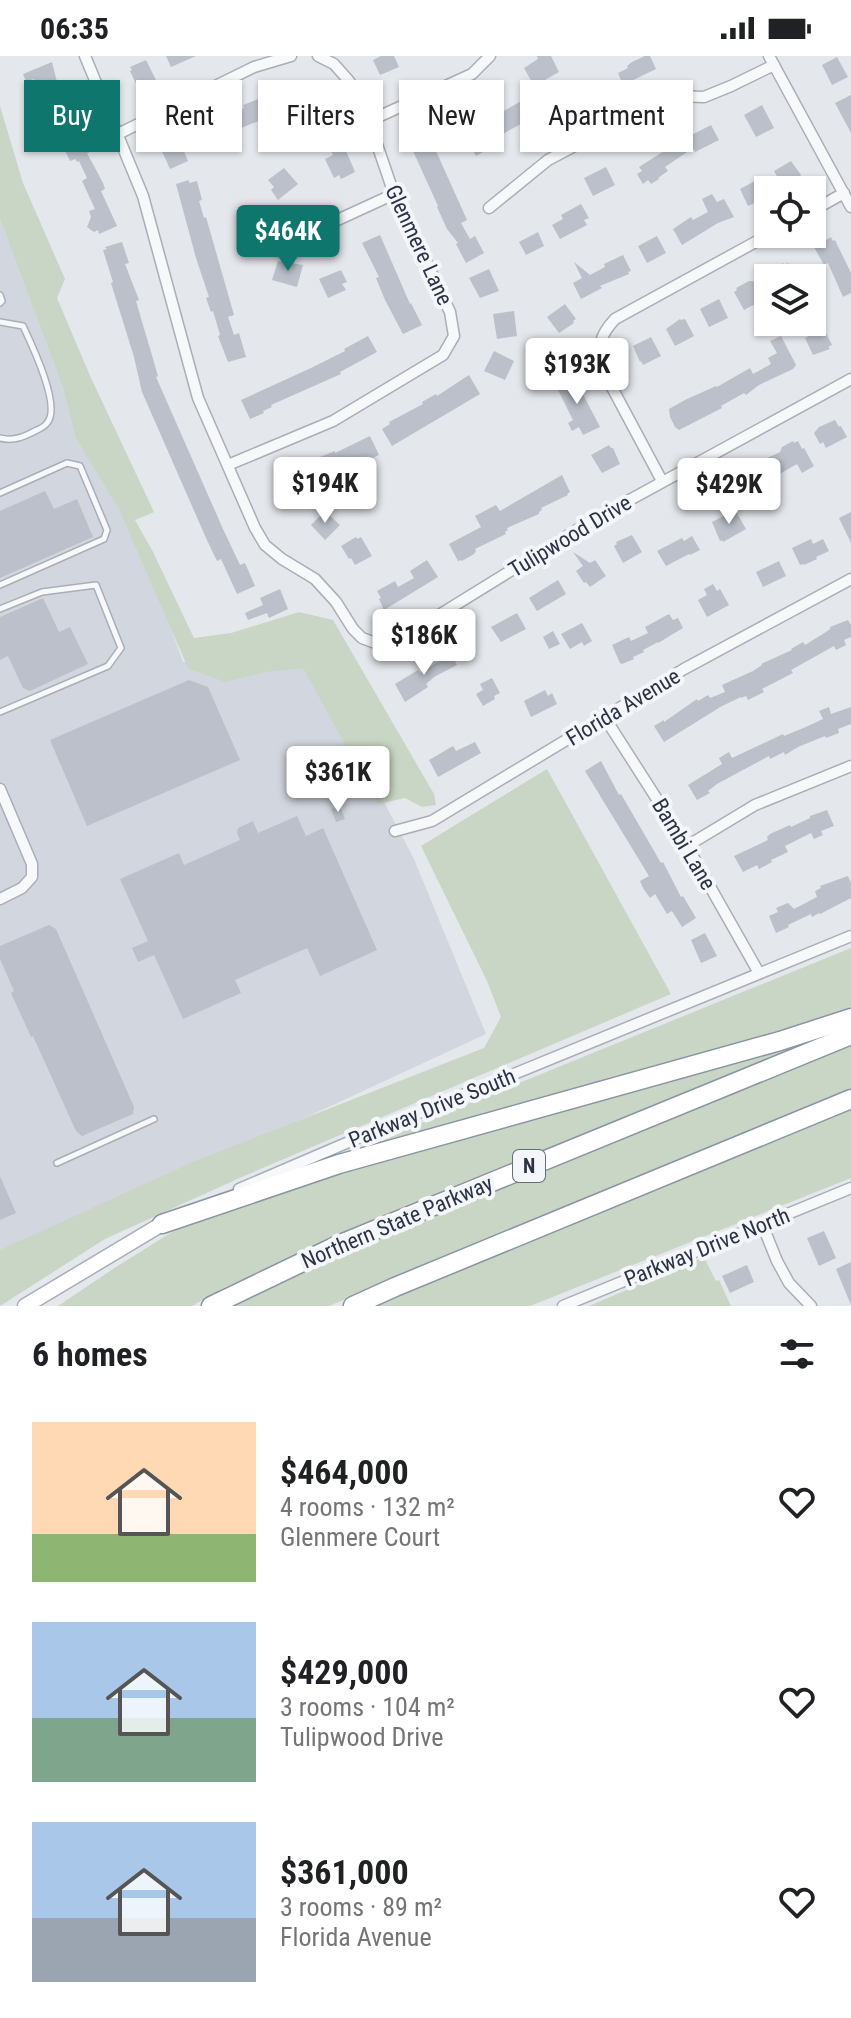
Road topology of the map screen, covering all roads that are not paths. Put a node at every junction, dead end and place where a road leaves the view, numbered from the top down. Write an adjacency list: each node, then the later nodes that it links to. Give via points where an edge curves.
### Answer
1 (85, 56): 6 (street, Tulipwood Drive)
2 (291, 56): 9 (street, via 254,67)
3 (318, 56): 7 (street, Glenmere Lane)
4 (490, 56): 8 (street, via 472,74)
5 (771, 60): 12 (street); 16 (street, via 704,97 674,96 650,106 548,160)
6 (95, 80)
7 (348, 80)
8 (383, 115)
9 (120, 133)
10 (120, 139): 24 (street, Tulipwood Drive, via 143,196 198,398)
11 (380, 152): 13 (street, Glenmere Lane)
12 (844, 193): 14 (street); 15 (street)
13 (394, 194): 17 (street); 24 (street, Glenmere Lane, via 450,312 454,336 443,355 333,421)
14 (826, 203)
15 (851, 207)
16 (489, 208)
17 (320, 228)
18 (754, 243): 25 (street, via 615,319 604,331 600,365)
19 (0, 295): 20 (lane)
20 (0, 303)
21 (0, 322): 23 (lane, via 23,326 46,378 50,411 47,425 10,441)
22 (851, 379): 25 (street, Tulipwood Drive)
23 (0, 438)
24 (228, 465): 25 (street, Tulipwood Drive, via 265,545 315,579 353,629 378,644 397,641)
25 (662, 481)
26 (0, 493): 28 (lane, via 67,463 80,466 107,530 104,539)
27 (851, 579): 31 (street, Florida Avenue)
28 (0, 585)
29 (0, 609): 30 (lane, via 42,592 96,585 121,648 108,666)
30 (0, 712)
31 (605, 718): 34 (street, Florida Avenue, via 432,821); 35 (street, Bambi Lane)
32 (851, 766): 35 (street, via 755,805)
33 (0, 789): 36 (street, via 32,864 32,877 22,888)
34 (395, 831)
35 (687, 846): 38 (street, Bambi Lane)
36 (0, 899)
37 (851, 936): 38 (street, Parkway Drive South)
38 (759, 973): 45 (street, Parkway Drive South)
39 (851, 1018): 45 (highway, via 339,1164)
40 (851, 1035): 48 (highway, Northern State Parkway / N, via 338,1245)
41 (851, 1099): 49 (highway)
42 (154, 1119): 43 (lane)
43 (57, 1163)
44 (851, 1188): 46 (street, Parkway Drive North)
45 (162, 1224): 47 (street, Parkway Drive South)
46 (762, 1224): 50 (street, Parkway Drive North); 51 (street, via 789,1283)
47 (25, 1306)
48 (211, 1306)
49 (353, 1306)
50 (563, 1306)
51 (811, 1306)

